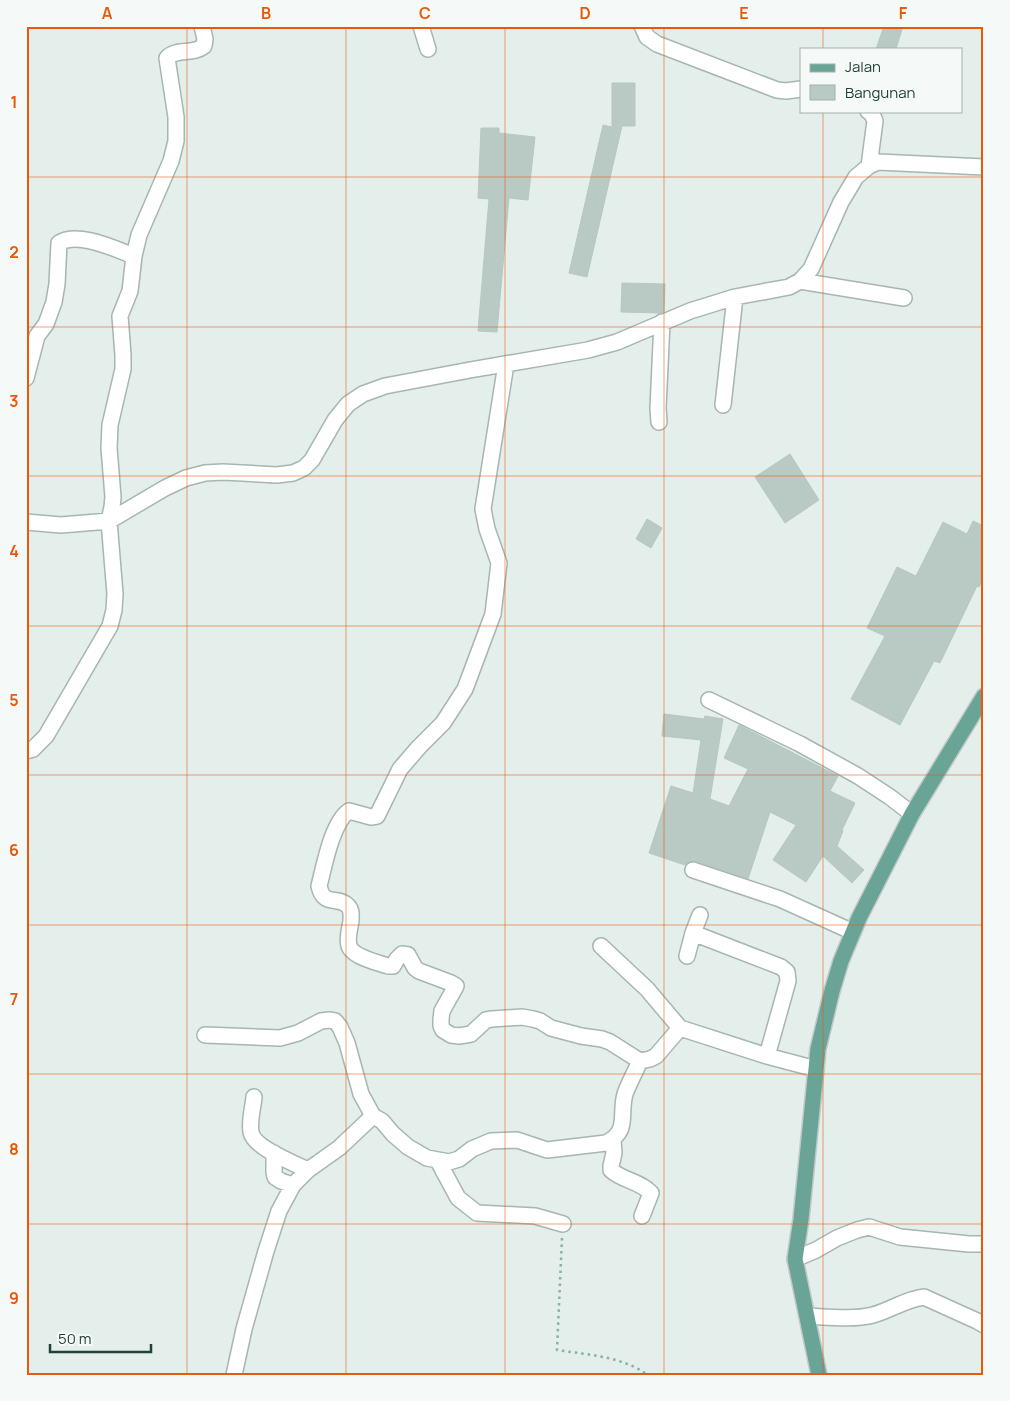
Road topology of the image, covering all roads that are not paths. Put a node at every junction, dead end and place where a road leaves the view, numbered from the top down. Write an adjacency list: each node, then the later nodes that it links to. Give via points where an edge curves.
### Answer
1 (202, 26): 9 (street, via 204,46 199,50 173,53 167,58 176,116 176,141 171,161 139,235)
2 (421, 26): 4 (street)
3 (642, 26): 5 (street, via 646,37 657,44 777,90)
4 (428, 49)
5 (800, 89)
6 (869, 112): 7 (street, via 875,121)
7 (869, 166): 8 (street, via 886,162); 10 (street, via 856,177 841,202 811,270)
8 (984, 167)
9 (134, 256): 15 (street, via 85,240 59,243 54,302 46,324 37,336); 18 (street, via 130,291 120,316 123,369 110,425 113,496)
10 (800, 281): 11 (street, via 789,287); 12 (street)
11 (735, 297): 13 (street); 16 (street)
12 (904, 298)
13 (662, 322): 14 (street, via 617,342 588,350); 17 (street)
14 (506, 364): 18 (street, via 386,386 363,394 348,404 335,420 304,468 277,475 223,472 186,478); 33 (street, via 483,509 499,563 493,614 464,688 443,723 400,769 377,816 349,811 339,821 319,886 320,894 349,907 352,914 350,947 358,954 388,966 393,966 402,954 408,955 419,971 456,986 441,1015 441,1026 446,1033 455,1036 471,1034 486,1020 492,1019 532,1019 551,1028 610,1042)
15 (26, 378)
16 (723, 405)
17 (659, 422)
18 (109, 521): 19 (street, via 61,525); 22 (street, via 115,594 110,626 46,736 33,749)
19 (26, 522)
20 (984, 696): 23 (main road)
21 (709, 700): 23 (street, via 858,776)
22 (26, 751)
23 (912, 814): 26 (main road)
24 (693, 870): 26 (street, via 780,899)
25 (700, 915): 27 (street)
26 (853, 932): 34 (main road, via 832,991)
27 (693, 933): 29 (street); 32 (street, via 787,972 788,980)
28 (601, 946): 30 (street, via 647,988)
29 (687, 956)
30 (680, 1028): 32 (street); 33 (street, via 656,1056)
31 (205, 1035): 36 (street, via 280,1038 321,1021 335,1021 347,1043 361,1094)
32 (767, 1056): 34 (street)
33 (640, 1061): 37 (street, via 625,1094 622,1127)
34 (816, 1069): 45 (main road)
35 (254, 1097): 38 (street, via 251,1134)
36 (373, 1116): 39 (street, via 408,1147); 40 (street, via 340,1148)
37 (613, 1140): 39 (street, via 547,1150 517,1140 491,1141 459,1159); 42 (street, via 611,1170 651,1193)
38 (274, 1153): 40 (street); 41 (street, via 275,1177)
39 (438, 1161): 43 (street, via 458,1198 477,1213 535,1216)
40 (308, 1170): 41 (street)
41 (293, 1185): 48 (street, via 279,1211 266,1251)
42 (642, 1216)
43 (563, 1224)
44 (984, 1244): 45 (street, via 900,1237 870,1227 837,1238)
45 (795, 1259): 46 (main road)
46 (808, 1316): 47 (street, via 863,1317 924,1297); 49 (main road)
47 (984, 1325)
48 (234, 1375)
49 (819, 1375)

